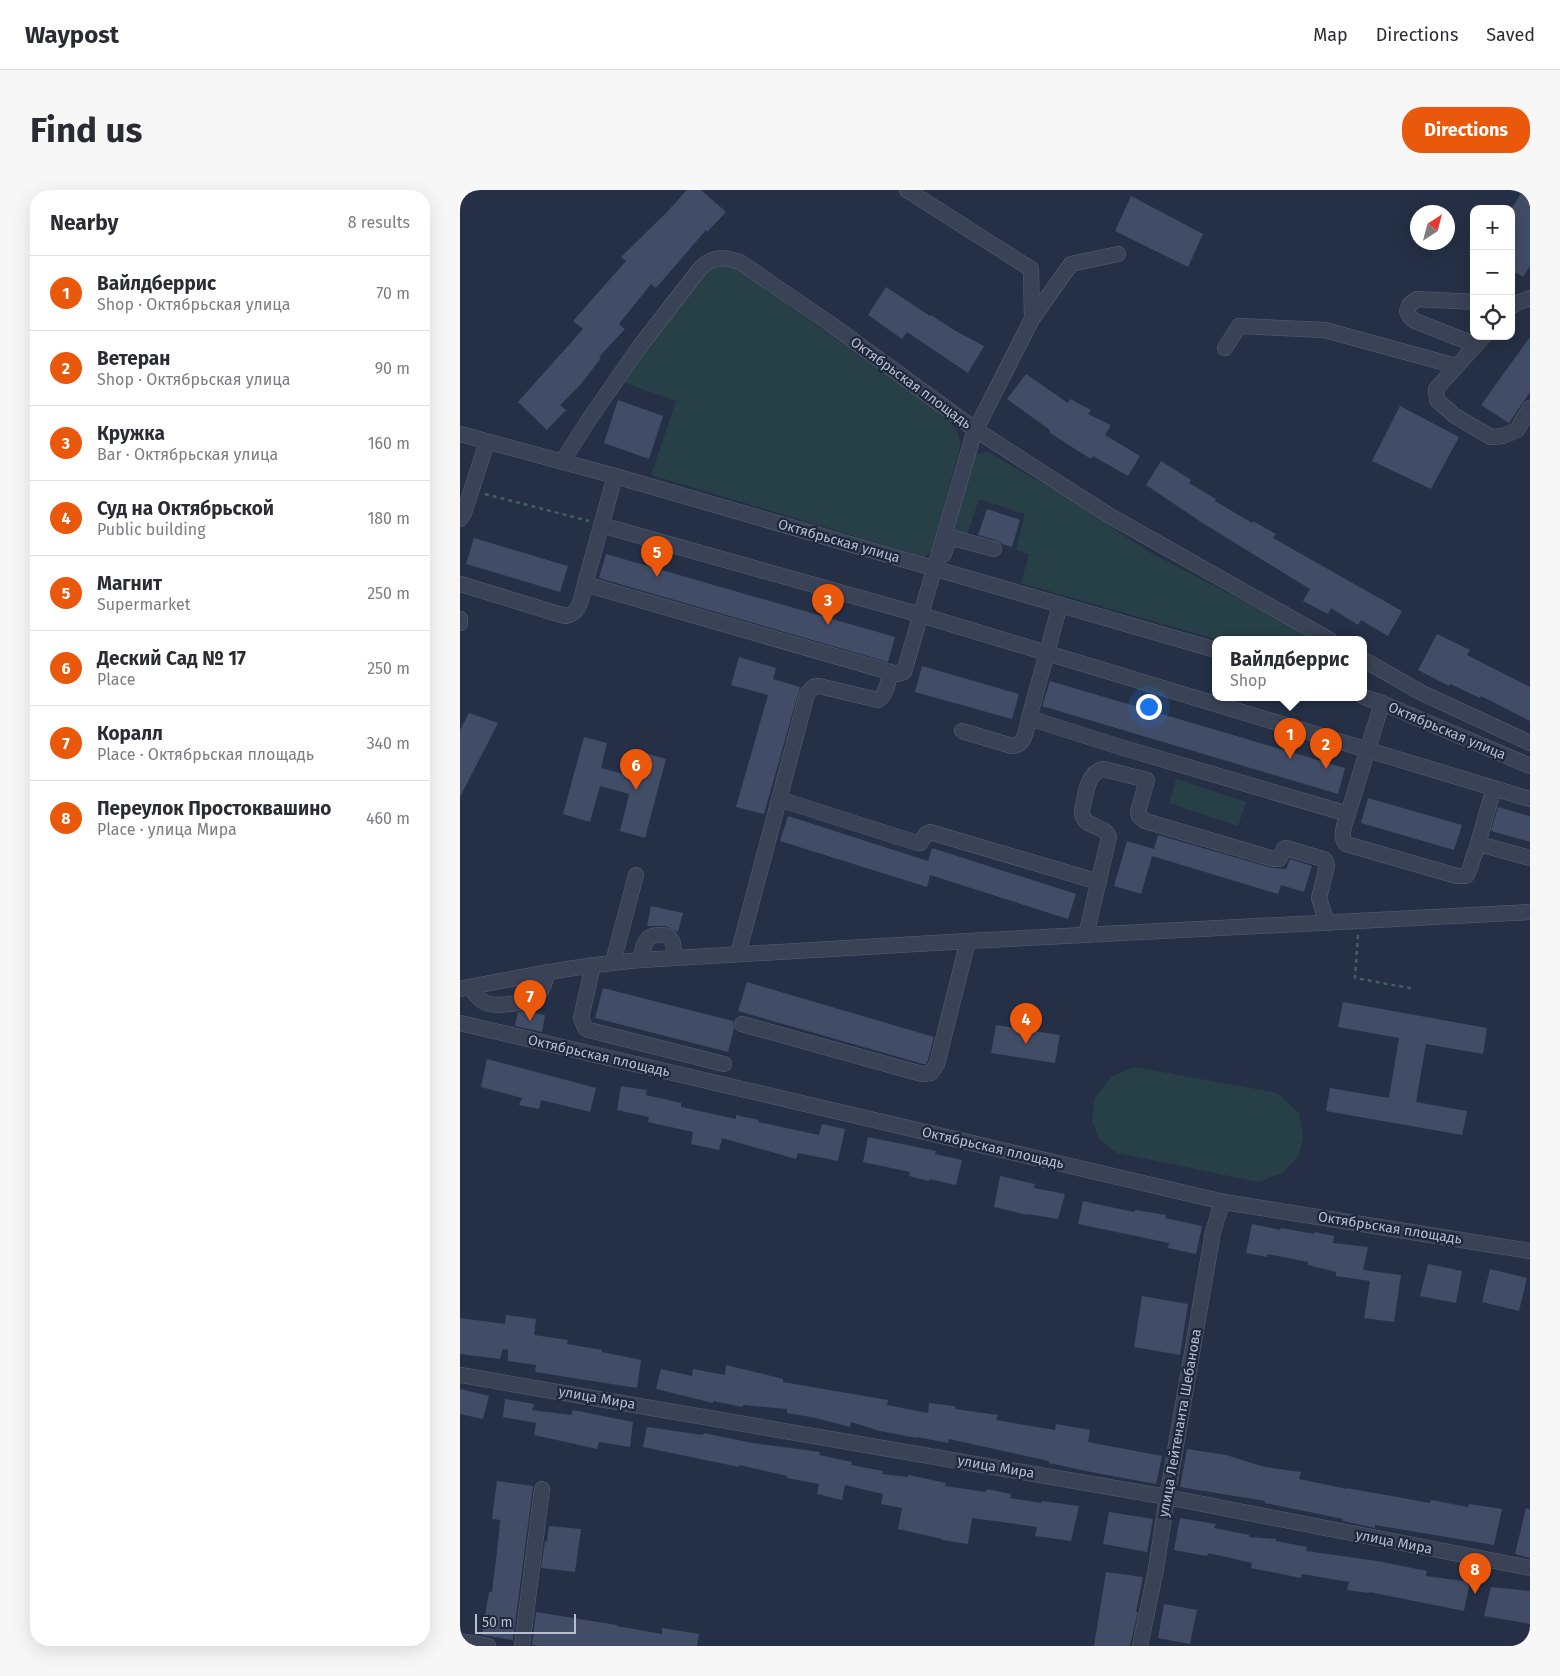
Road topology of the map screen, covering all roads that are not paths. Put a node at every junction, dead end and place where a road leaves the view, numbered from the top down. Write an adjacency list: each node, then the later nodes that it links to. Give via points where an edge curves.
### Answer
1 (907, 190): 6 (street, via 1031,269)
2 (1118, 254): 6 (street, via 1071,264)
3 (1530, 298): 5 (street)
4 (1470, 302): 7 (street, via 1417,299 1407,311 1415,321)
5 (1515, 304)
6 (1032, 319): 12 (street)
7 (1470, 338)
8 (1480, 341): 10 (street)
9 (1225, 348): 10 (street, via 1239,326 1325,330)
10 (1456, 366): 11 (street, via 1436,389 1437,400 1455,416 1491,437 1517,430)
11 (1530, 408)
12 (976, 430): 15 (street, Октябрьская площадь, via 740,262 714,258 705,262 640,346); 20 (street); 25 (street, Октябрьская площадь, via 1110,516)
13 (460, 434): 14 (street, Октябрьская улица)
14 (487, 442): 15 (street, Октябрьская улица); 17 (street)
15 (562, 462): 16 (street, Октябрьская улица)
16 (614, 476): 18 (street); 20 (street, Октябрьская улица)
17 (460, 519)
18 (601, 525): 22 (street); 24 (street)
19 (994, 549): 20 (street, via 952,538)
20 (937, 569): 23 (street, Октябрьская улица); 24 (street)
21 (460, 584): 22 (street, via 565,616 576,611)
22 (585, 584): 29 (street)
23 (1060, 605): 26 (street, Октябрьская улица); 27 (street)
24 (921, 615): 27 (street); 29 (street, via 904,672)
25 (1323, 636)
26 (1212, 649)
27 (1047, 653): 32 (street); 35 (street)
28 (1367, 662): 34 (street, via 1422,694)
29 (890, 672): 40 (street, via 885,693 878,700 823,686 809,691)
30 (1367, 698): 31 (street, Октябрьская улица)
31 (1382, 703): 35 (street); 37 (street, Октябрьская улица)
32 (1030, 718): 33 (street, via 1023,740 1017,746); 36 (street)
33 (962, 731)
34 (1530, 744)
35 (1368, 749): 39 (street); 42 (street)
36 (1153, 756): 38 (street); 42 (street)
37 (1530, 766)
38 (1147, 780): 46 (street, via 1103,769 1094,772 1090,780 1082,815 1086,822 1103,829 1109,837); 48 (street, via 1138,812 1145,820 1276,859 1286,848 1325,860 1327,866 1319,898)
39 (1494, 788): 41 (street); 43 (street)
40 (778, 799): 46 (street, via 917,843 930,832); 51 (street)
41 (1530, 799)
42 (1348, 814): 43 (street, via 1342,835 1346,844 1457,876 1469,873)
43 (1477, 847): 44 (street, via 1483,845)
44 (1530, 858)
45 (636, 875): 54 (street)
46 (1099, 882): 49 (street)
47 (1530, 912): 48 (street)
48 (1327, 923): 49 (street)
49 (1086, 935): 50 (street)
50 (968, 941): 51 (street); 59 (street, via 937,1064 931,1073 922,1074)
51 (738, 954): 52 (street)
52 (674, 958): 53 (street); 53 (street, via 674,945 665,934 649,937)
53 (641, 960): 54 (street)
54 (613, 962): 55 (street)
55 (593, 965): 56 (street); 60 (street, via 581,1018 583,1026)
56 (548, 972): 57 (street); 57 (street, via 538,994 527,1002 489,1005)
57 (464, 988)
58 (460, 1023): 61 (street, Октябрьская площадь)
59 (742, 1024)
60 (724, 1064)
61 (1224, 1202): 62 (street, Октябрьская площадь); 65 (street, улица Лейтенанта Шебанова, via 1213,1232)
62 (1530, 1251)
63 (460, 1375): 65 (street, улица Мира)
64 (542, 1489): 69 (street)
65 (1167, 1497): 66 (street, улица Мира); 70 (street, улица Лейтенанта Шебанова)
66 (1530, 1568)
67 (460, 1641): 68 (street)
68 (488, 1646)
69 (522, 1646)
70 (1140, 1646)

